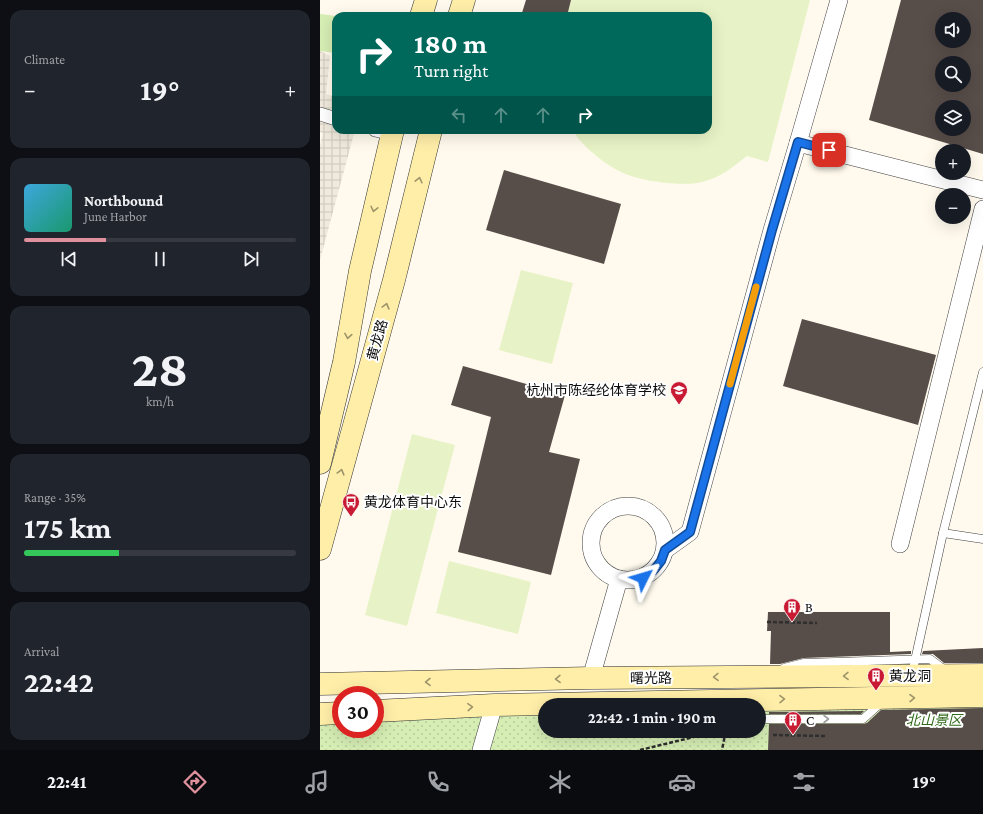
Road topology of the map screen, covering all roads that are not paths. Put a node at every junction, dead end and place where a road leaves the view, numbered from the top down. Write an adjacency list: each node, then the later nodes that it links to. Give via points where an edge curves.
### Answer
1 (426, 0): 4 (main road)
2 (464, 0): 5 (main road)
3 (838, 0): 10 (street)
4 (422, 12)
5 (461, 12)
6 (320, 114): 7 (street)
7 (332, 118)
8 (386, 134): 14 (main road, 黄龙路, one-way to 14, via 344,362)
9 (430, 134): 18 (main road, 黄龙路, one-way to 9, via 394,280)
10 (798, 142): 11 (street); 19 (street, via 690,532)
11 (983, 190)
12 (983, 209): 17 (street)
13 (983, 372): 15 (lane)
14 (321, 449)
15 (944, 533): 16 (lane); 21 (lane)
16 (983, 539)
17 (900, 544)
18 (320, 548)
19 (665, 550): 20 (street, via 661,561 643,578); 20 (street, via 665,537 653,516 631,507 608,512 599,520 593,531 591,543 593,555 599,566)
20 (619, 579): 23 (street)
21 (914, 667): 22 (main road, 曙光路, via 952,675); 23 (main road, 曙光路, one-way to 23, via 757,677)
22 (983, 675)
23 (592, 678): 24 (main road, 曙光路, one-way to 24)
24 (320, 684)
25 (983, 696): 26 (main road, 曙光路, one-way to 25)
26 (886, 698): 27 (main road, 曙光路, one-way to 26); 33 (lane, one-way to 26, via 863,719)
27 (766, 701)
28 (538, 704): 29 (main road, 曙光路)
29 (494, 705): 30 (main road, 曙光路, one-way to 29); 34 (street)
30 (384, 711)
31 (332, 713): 32 (main road)
32 (320, 714)
33 (766, 719)
34 (481, 750)

